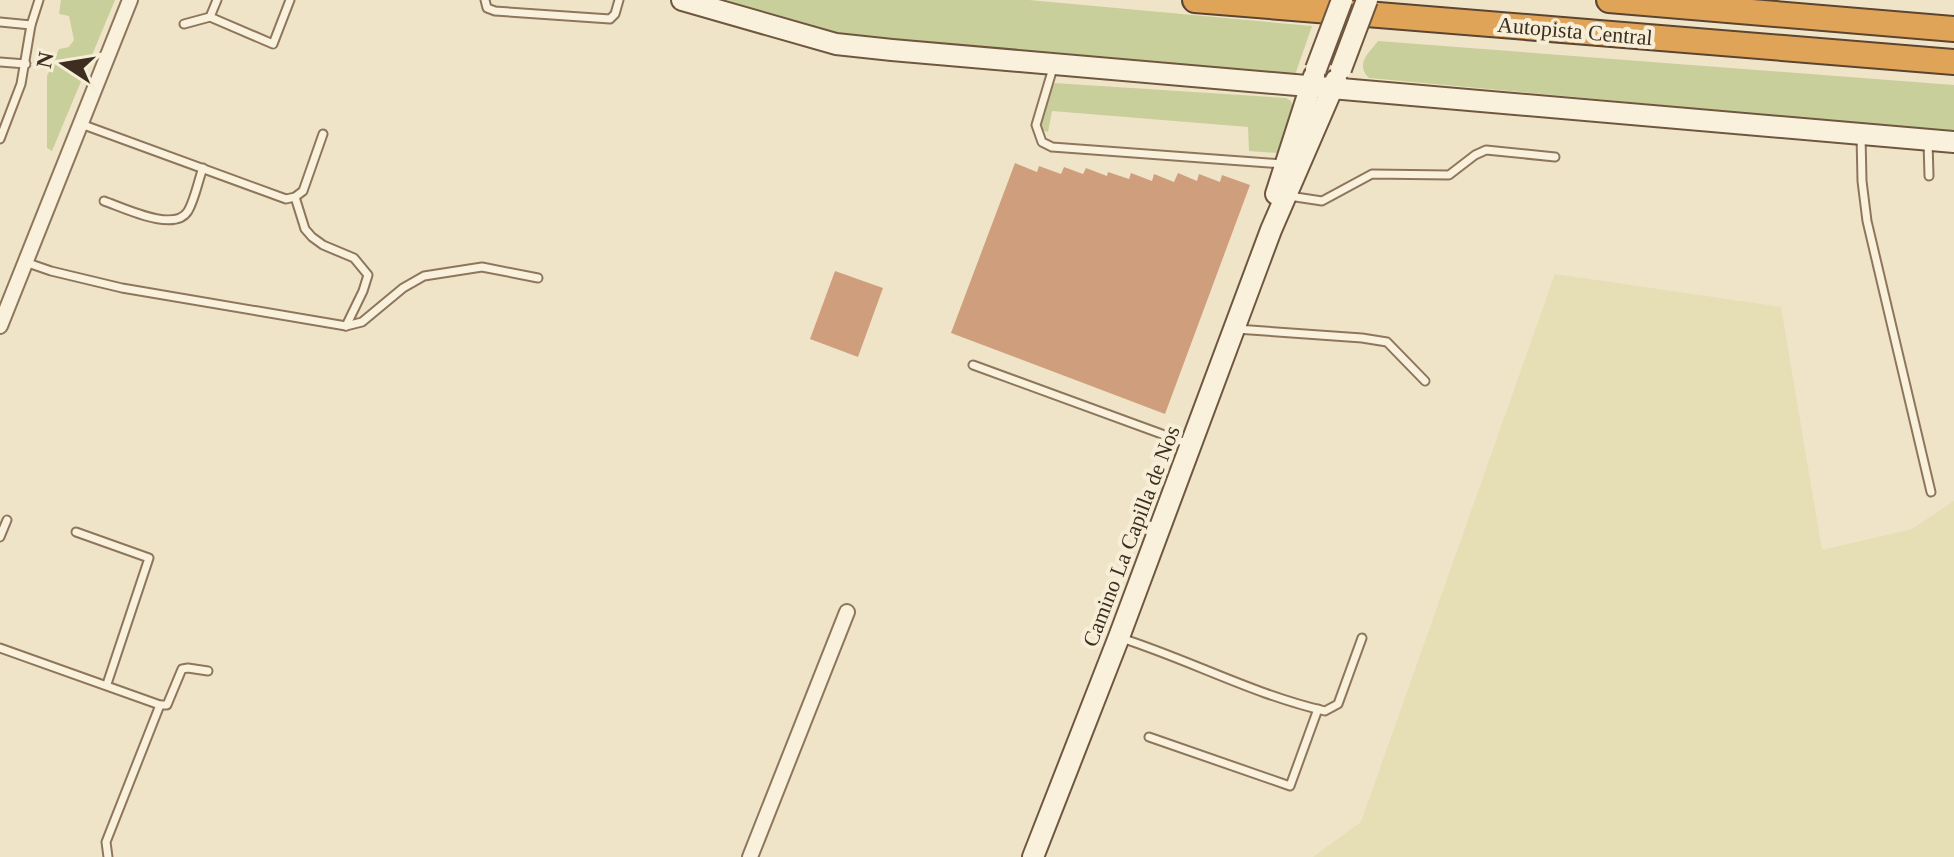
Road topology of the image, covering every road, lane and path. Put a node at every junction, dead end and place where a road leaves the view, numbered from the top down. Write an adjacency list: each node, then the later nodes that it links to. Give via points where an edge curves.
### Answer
1 (39, 0): 15 (lane)
2 (130, 0): 23 (street)
3 (217, 0): 12 (lane)
4 (290, 0): 12 (lane, via 273,44)
5 (485, 0): 6 (lane, via 495,11 610,19)
6 (619, 0)
7 (682, 0): 20 (main road, via 836,44)
8 (1195, 0): 18 (highway, Autopista Central)
9 (1342, 0): 21 (main road, Camino La Capilla de Nos, bridge)
10 (1367, 0): 22 (main road, Camino La Capilla de Nos, bridge)
11 (1609, 0): 16 (highway, Autopista Central)
12 (210, 17): 14 (lane)
13 (0, 22): 15 (lane)
14 (184, 24)
15 (31, 25): 19 (lane)
16 (1954, 29)
17 (0, 62): 19 (lane)
18 (1954, 62)
19 (26, 64): 26 (lane)
20 (1053, 66): 21 (main road); 30 (lane, via 1036,125 1046,144)
21 (1313, 78): 22 (main road); 30 (main road, Camino La Capilla de Nos)
22 (1331, 89): 25 (main road); 33 (main road, Camino La Capilla de Nos)
23 (81, 124): 31 (lane); 37 (street)
24 (323, 134): 34 (lane, via 303,191)
25 (1861, 135): 27 (main road); 45 (lane, via 1867,221)
26 (0, 139)
27 (1928, 140): 28 (main road); 32 (lane)
28 (1954, 142)
29 (1555, 157): 33 (lane, via 1486,150 1449,175 1372,174 1322,201)
30 (1285, 164): 36 (main road, Camino La Capilla de Nos)
31 (203, 168): 34 (lane, via 286,199); 35 (lane, via 187,212 179,219 168,222)
32 (1929, 176)
33 (1287, 195): 36 (main road, Camino La Capilla de Nos)
34 (295, 197): 40 (lane, via 312,237 354,258 368,275)
35 (104, 201)
36 (1271, 230): 41 (main road, Camino La Capilla de Nos)
37 (25, 262): 39 (street); 40 (lane, via 122,288)
38 (538, 278): 40 (lane, via 482,267 424,276 362,322)
39 (0, 326)
40 (346, 326)
41 (1234, 329): 43 (lane, via 1387,342); 44 (main road, Camino La Capilla de Nos)
42 (973, 365): 44 (lane)
43 (1425, 381)
44 (1191, 444): 50 (main road, Camino La Capilla de Nos)
45 (1931, 492)
46 (7, 520): 48 (lane)
47 (76, 532): 54 (lane, via 149,558)
48 (0, 537)
49 (847, 612): 59 (street)
50 (1119, 637): 56 (lane); 60 (main road, Camino La Capilla de Nos)
51 (1362, 638): 56 (lane, via 1338,704)
52 (0, 648): 54 (lane)
53 (208, 671): 55 (lane, via 182,669 167,705)
54 (107, 684): 55 (lane)
55 (160, 705): 58 (lane, via 106,842)
56 (1318, 709): 57 (lane, via 1290,786)
57 (1149, 737)
58 (108, 857)
59 (750, 857)
60 (1033, 857)

